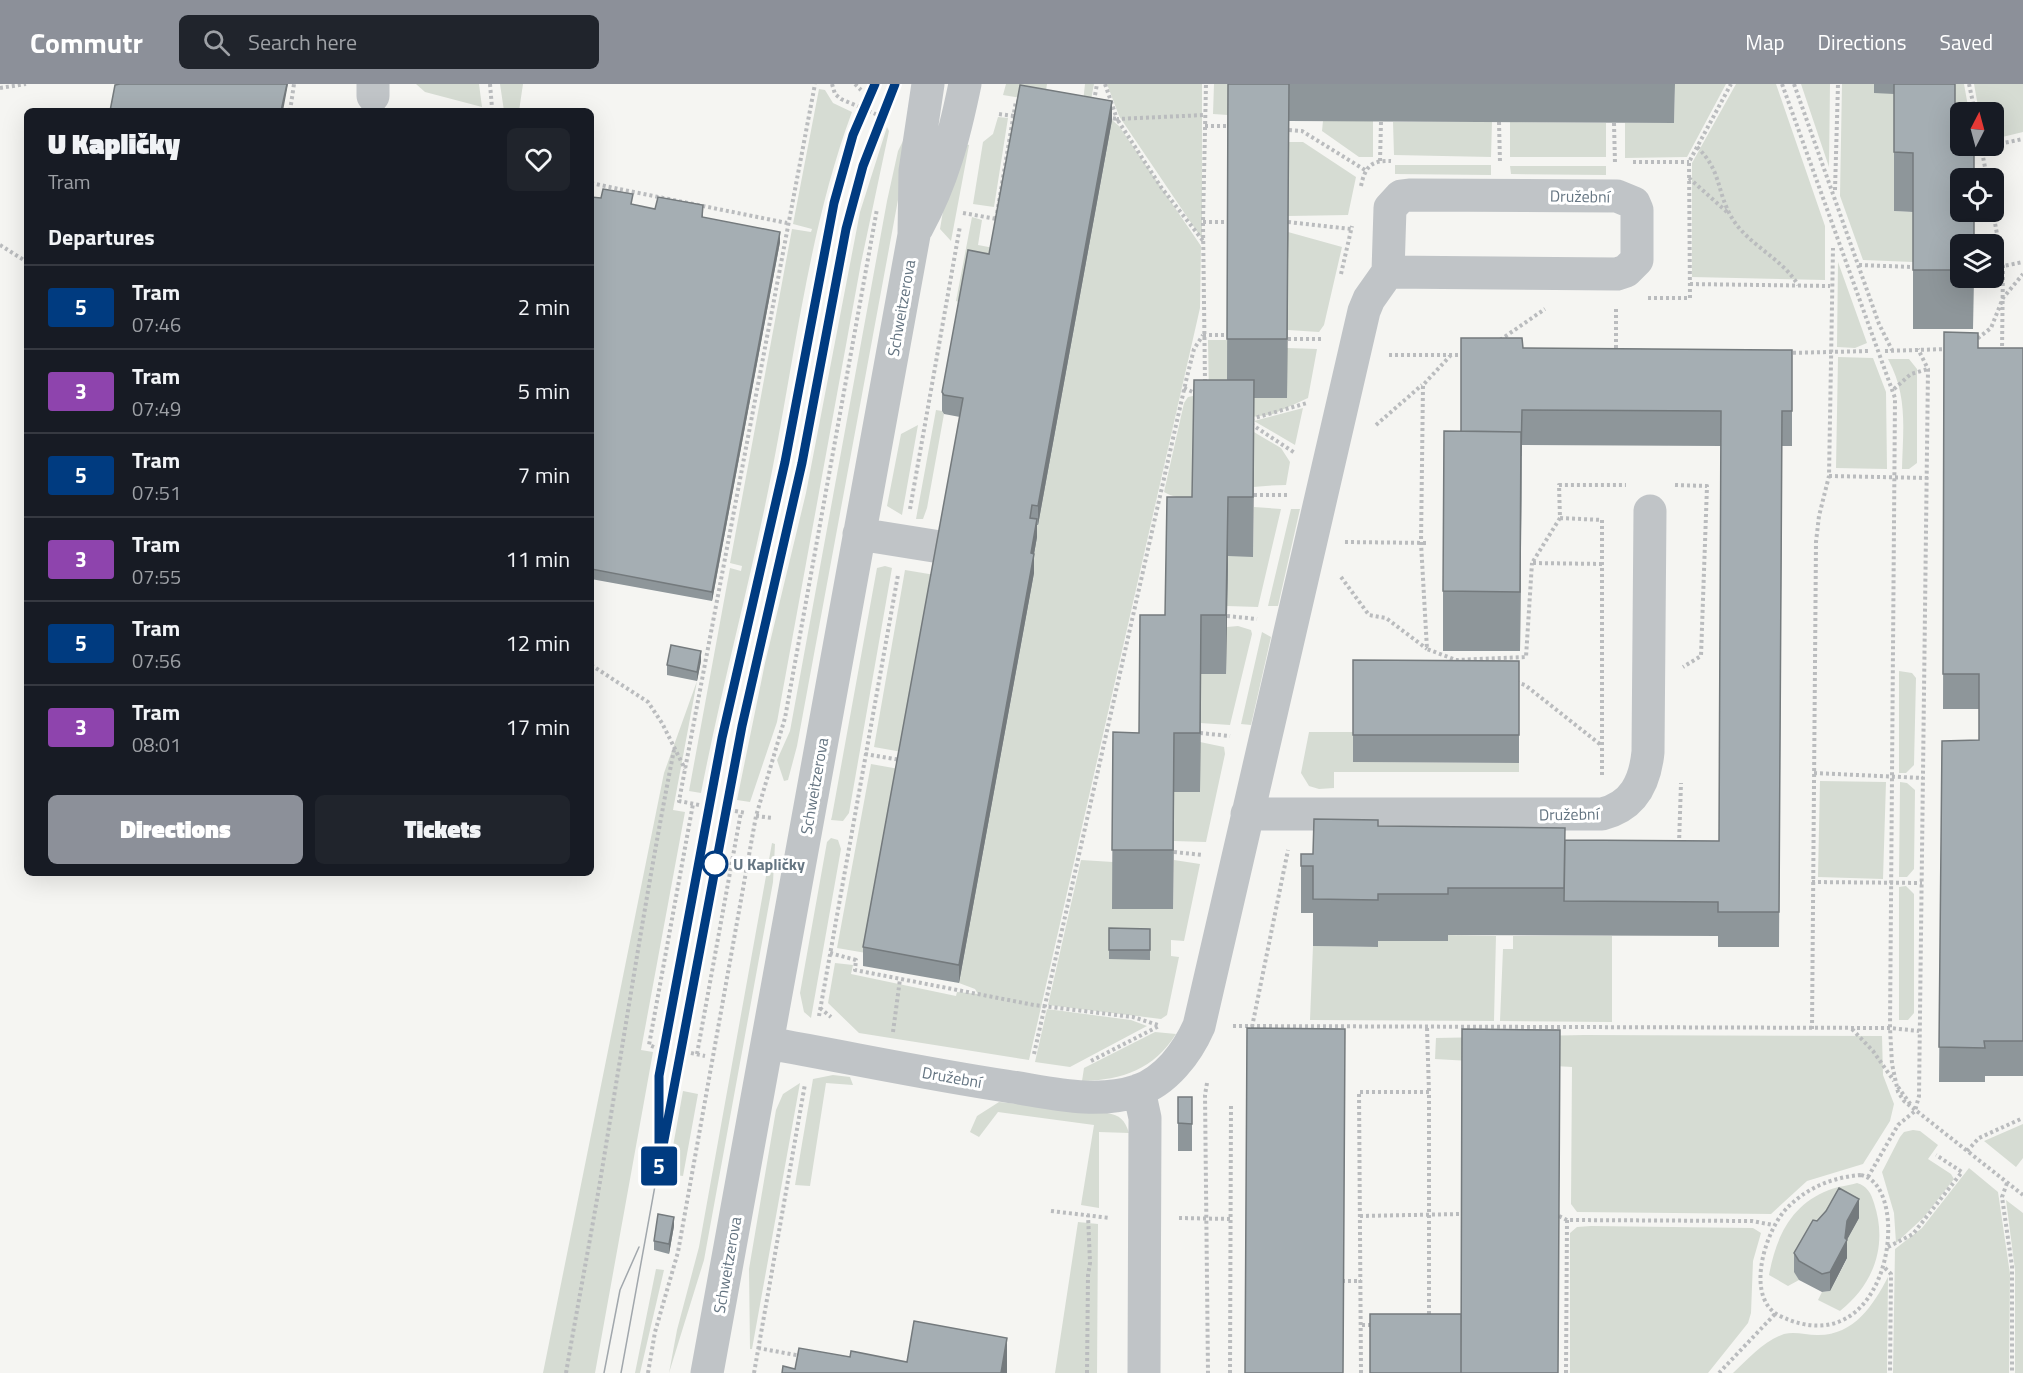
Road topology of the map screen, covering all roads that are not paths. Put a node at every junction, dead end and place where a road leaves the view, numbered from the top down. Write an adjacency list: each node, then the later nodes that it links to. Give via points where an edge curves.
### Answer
1 (928, 84): 3 (street, Schweitzerova, via 915,171)
2 (965, 84): 3 (street, Schweitzerova, via 951,151)
3 (914, 235): 6 (street, Schweitzerova)
4 (1388, 272): 4 (street, Družební, via 1617,286 1637,260 1637,210 1626,198 1605,196 1401,196 1390,208); 8 (street, Družební, via 1364,311)
5 (1644, 498): 8 (street, Družební, via 1648,752 1641,786 1625,805 1602,814)
6 (860, 534): 7 (street); 9 (street, Schweitzerova)
7 (940, 547)
8 (1247, 814): 10 (street, Družební, via 1199,1026 1172,1068)
9 (767, 1043): 10 (street, Družební, via 1072,1096 1118,1095); 11 (street, Schweitzerova)
10 (1139, 1090): 12 (street, via 1144,1118)
11 (707, 1373)
12 (1144, 1373)

